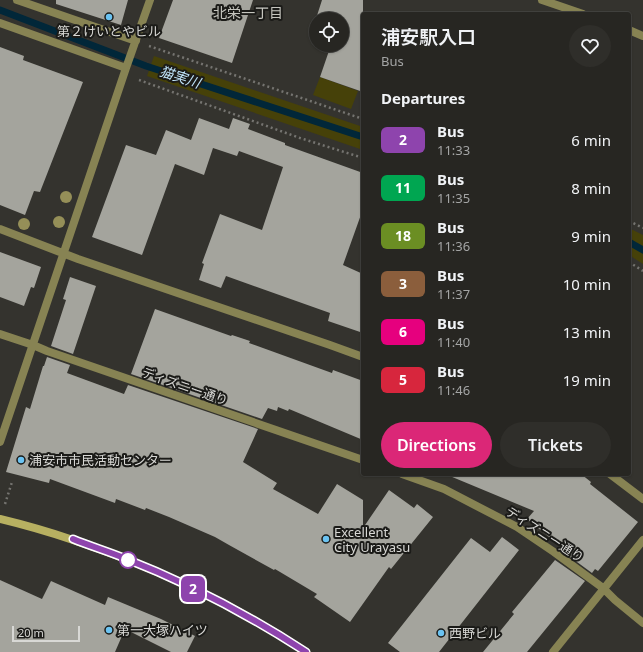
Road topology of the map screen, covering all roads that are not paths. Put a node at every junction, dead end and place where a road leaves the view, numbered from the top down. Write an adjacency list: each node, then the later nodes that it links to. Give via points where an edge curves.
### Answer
1 (17, 0): 8 (street)
2 (150, 0): 8 (street)
3 (542, 0): 4 (street)
4 (577, 12)
5 (0, 23): 9 (street)
6 (631, 31): 7 (street)
7 (643, 36)
8 (136, 41): 9 (street)
9 (125, 71): 11 (street)
10 (0, 229): 11 (street)
11 (63, 254): 13 (street); 14 (street)
12 (0, 334): 13 (street, ディズニー通り)
13 (33, 345): 15 (street); 16 (street, ディズニー通り)
14 (361, 356)
15 (0, 442)
16 (361, 459)
17 (408, 476): 22 (street, ディズニー通り, via 444,489 517,528)
18 (613, 476): 19 (street)
19 (643, 499)
20 (0, 519): 24 (main road, via 73,539 124,558 238,611)
21 (643, 540): 22 (street)
22 (603, 588): 23 (street, ディズニー通り); 25 (street)
23 (643, 623)
24 (306, 652)
25 (553, 652)

